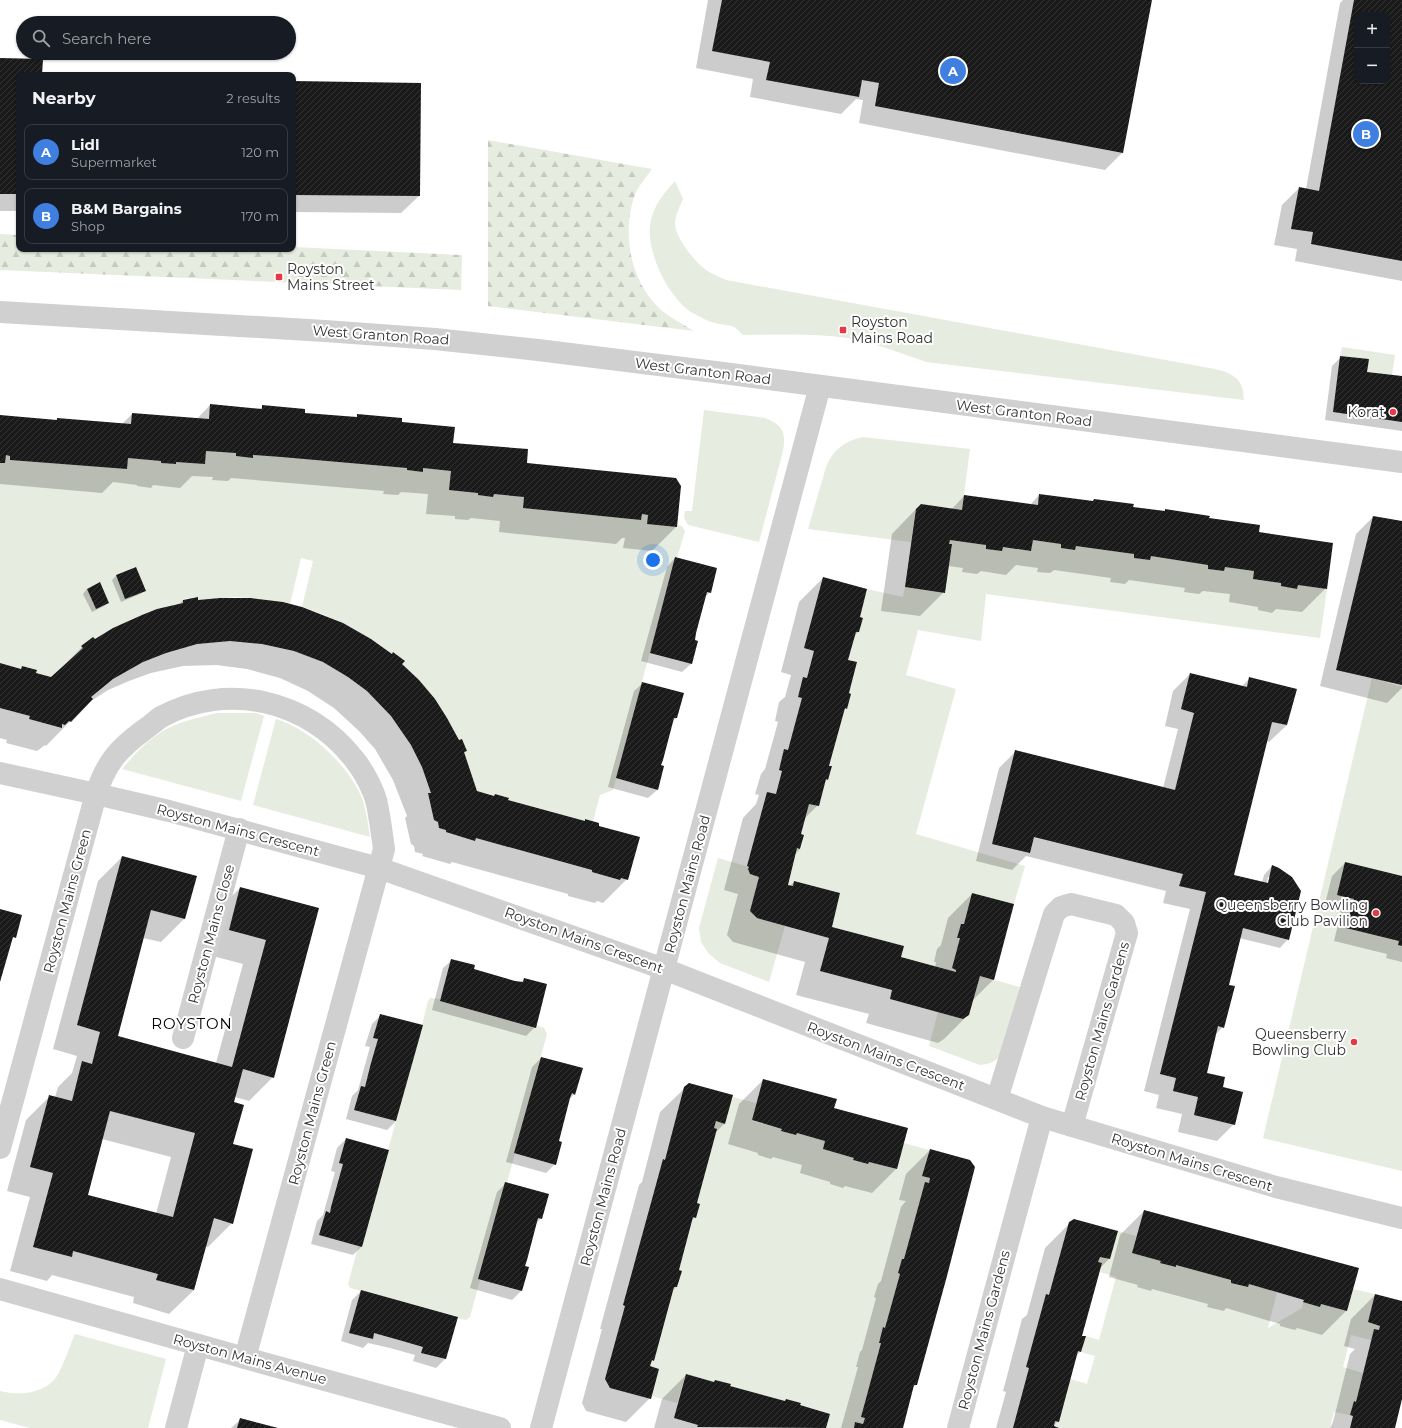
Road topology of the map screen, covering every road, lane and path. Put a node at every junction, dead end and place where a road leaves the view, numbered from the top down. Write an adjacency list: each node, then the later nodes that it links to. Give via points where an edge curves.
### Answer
1 (0, 312): 2 (street, West Granton Road, via 435,339)
2 (820, 386): 3 (street, West Granton Road); 8 (street, Royston Mains Road)
3 (1402, 462)
4 (0, 773): 5 (street, Royston Mains Crescent)
5 (96, 794): 6 (street, Royston Mains Crescent); 7 (street, via 102,776 113,758 127,742 160,718 190,705 224,699 248,699 274,704 317,724 340,743 367,779 377,803 384,849); 13 (street, Royston Mains Green)
6 (239, 829): 7 (street, Royston Mains Crescent); 9 (street, Royston Mains Close)
7 (379, 868): 8 (street, Royston Mains Crescent); 17 (street, Royston Mains Green)
8 (664, 968): 10 (street, Royston Mains Crescent); 20 (street, Royston Mains Road)
9 (183, 1038)
10 (997, 1099): 11 (street, Royston Mains Crescent); 12 (street, Royston Mains Gardens, via 1054,914 1061,907 1071,904 1116,915 1124,923 1127,933)
11 (1042, 1117): 12 (street, Royston Mains Crescent); 21 (street, Royston Mains Gardens)
12 (1072, 1126): 14 (street, Royston Mains Crescent, via 1276,1187)
13 (0, 1148)
14 (1402, 1218)
15 (0, 1289): 16 (street, Royston Mains Avenue)
16 (198, 1345): 17 (street, Royston Mains Avenue); 18 (street)
17 (245, 1358): 19 (street, Royston Mains Avenue)
18 (176, 1428)
19 (500, 1428)
20 (541, 1428)
21 (958, 1428)

